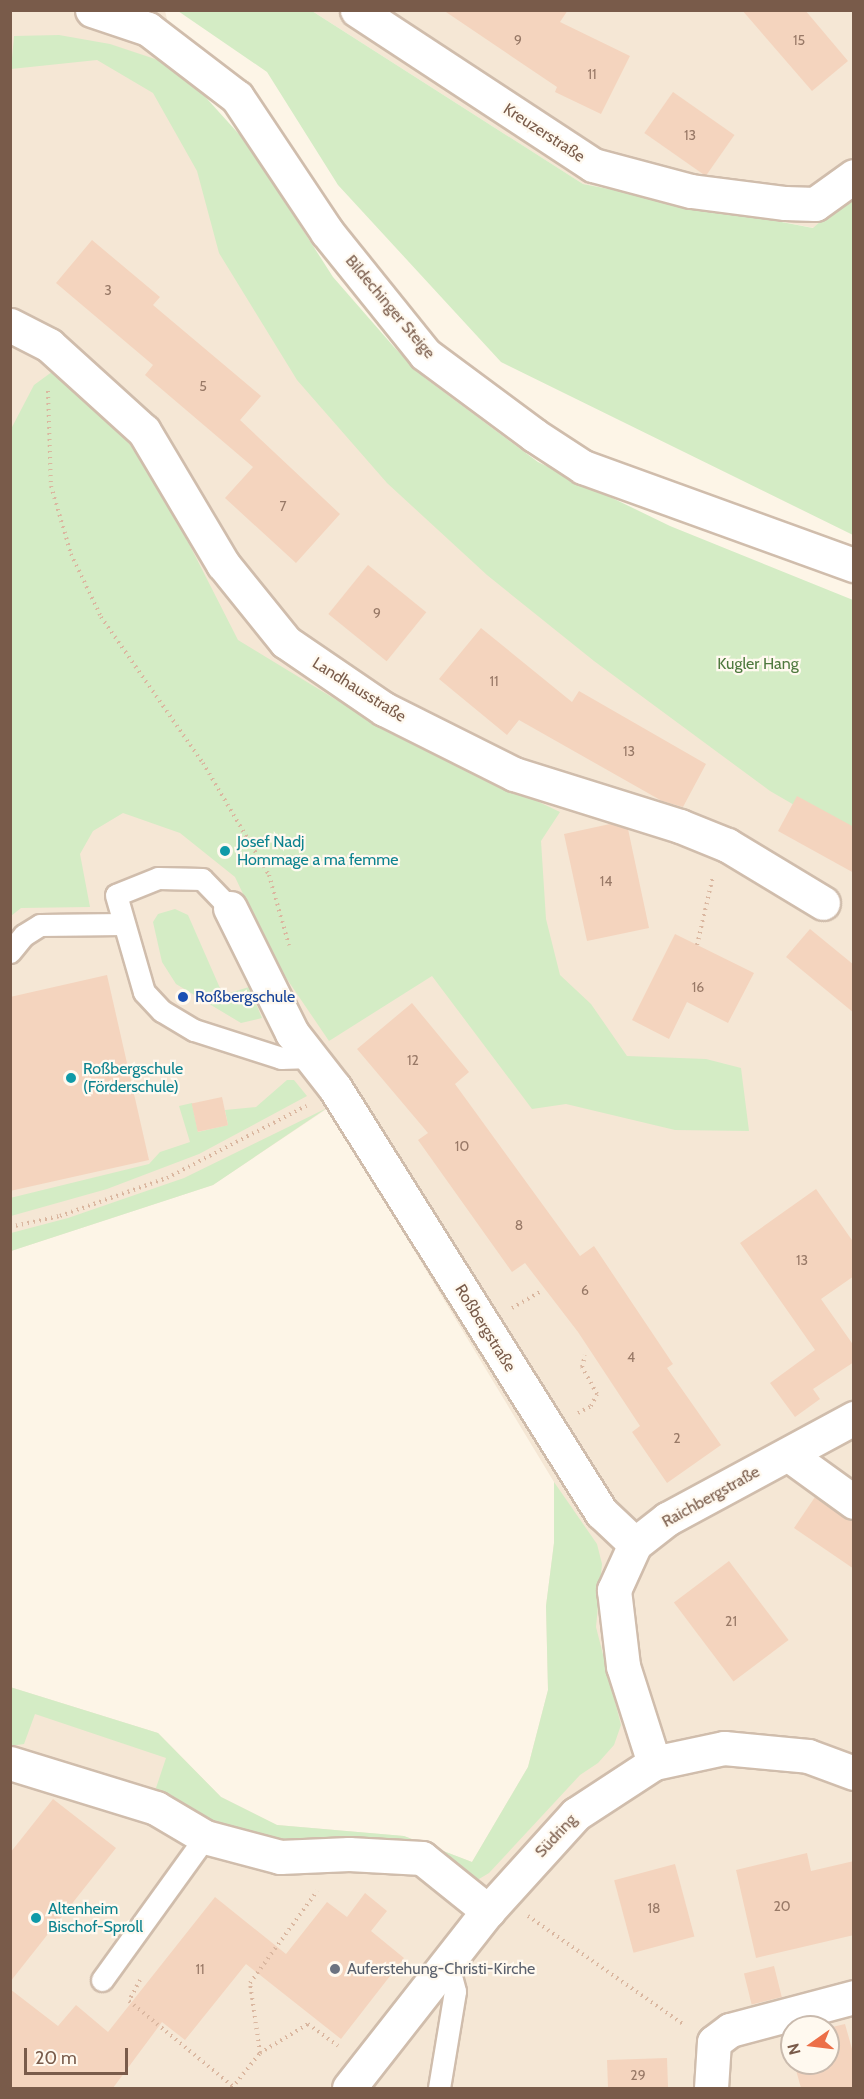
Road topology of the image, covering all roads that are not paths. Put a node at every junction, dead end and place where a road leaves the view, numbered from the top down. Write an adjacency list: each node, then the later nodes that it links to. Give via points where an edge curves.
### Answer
1 (92, 10): 5 (street, Bildechinger Steige, via 148,29 237,97 327,232 426,354 534,435 584,467)
2 (357, 10): 3 (street, Kreuzerstraße, via 593,165 691,191 795,204 815,204)
3 (854, 176)
4 (10, 325): 6 (street, Landhausstraße, via 49,345 144,431 223,564 286,642 384,709 514,774 680,826 727,845)
5 (854, 565)
6 (823, 903)
7 (230, 908): 8 (lane, via 202,879 158,878 116,895); 10 (street, Roßbergstraße, via 292,1033)
8 (123, 924): 9 (lane, via 40,925 24,935); 10 (lane, via 144,992 162,1011 194,1030 281,1058)
9 (10, 952)
10 (311, 1057): 14 (street, Roßbergstraße, via 335,1089 601,1512)
11 (854, 1418): 12 (street, Raichbergstraße)
12 (789, 1455): 13 (street); 14 (street, Raichbergstraße, via 667,1519)
13 (854, 1502)
14 (635, 1544): 16 (street, via 614,1590 623,1666)
15 (10, 1763): 18 (street, via 156,1808)
16 (654, 1763): 17 (street, Südring, via 724,1748 808,1756); 19 (street, Südring, via 576,1814)
17 (854, 1773)
18 (205, 1837): 19 (street, via 280,1857 422,1858); 21 (lane)
19 (495, 1904): 20 (street, Südring)
20 (447, 1962): 23 (street, Südring); 24 (lane, via 455,1991)
21 (102, 1980)
22 (854, 1997): 25 (street, via 730,2030 714,2042)
23 (357, 2078)
24 (439, 2088)
25 (711, 2088)

